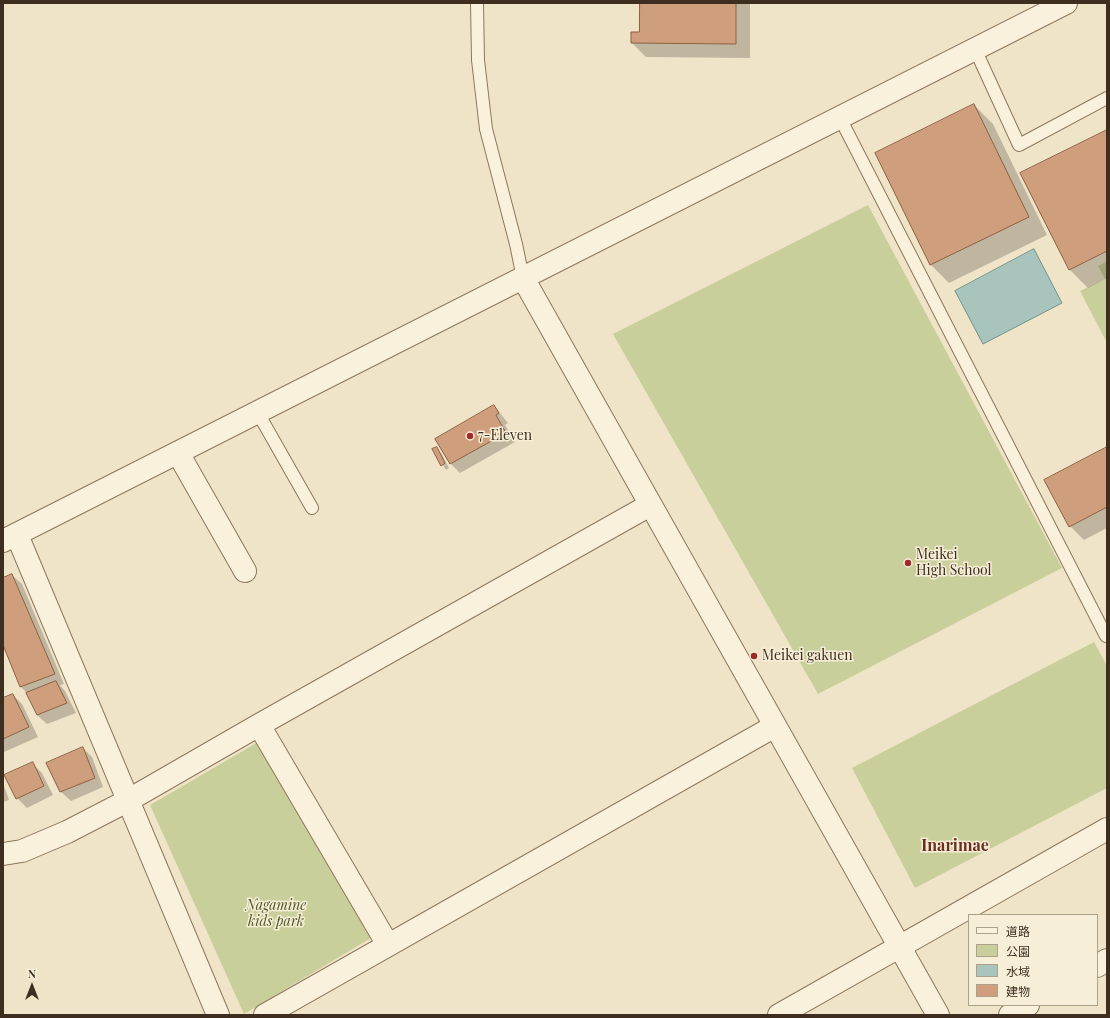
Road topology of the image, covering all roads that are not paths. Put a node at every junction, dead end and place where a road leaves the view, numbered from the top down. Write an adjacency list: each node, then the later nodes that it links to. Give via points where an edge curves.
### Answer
1 (477, 3): 6 (lane, via 478,60 486,130)
2 (1066, 3): 3 (street)
3 (975, 49): 4 (lane, via 1018,145); 5 (street)
4 (1107, 98)
5 (840, 118): 6 (street); 13 (lane)
6 (523, 278): 7 (street); 9 (street)
7 (258, 412): 8 (street); 10 (lane)
8 (178, 453): 11 (street); 12 (street)
9 (650, 505): 14 (street); 15 (street)
10 (312, 508)
11 (10, 538): 16 (street)
12 (245, 571)
13 (1106, 636)
14 (259, 725): 16 (street); 19 (street)
15 (775, 726): 19 (street); 20 (street)
16 (127, 801): 18 (street, via 67,832 22,851); 24 (street)
17 (1107, 829): 20 (street)
18 (3, 854)
19 (388, 945): 25 (street)
20 (899, 947): 26 (street); 27 (street)
21 (1107, 960): 22 (street)
22 (1098, 965)
23 (1026, 1006): 28 (street)
24 (218, 1015)
25 (265, 1015)
26 (779, 1015)
27 (938, 1015)
28 (1010, 1015)

